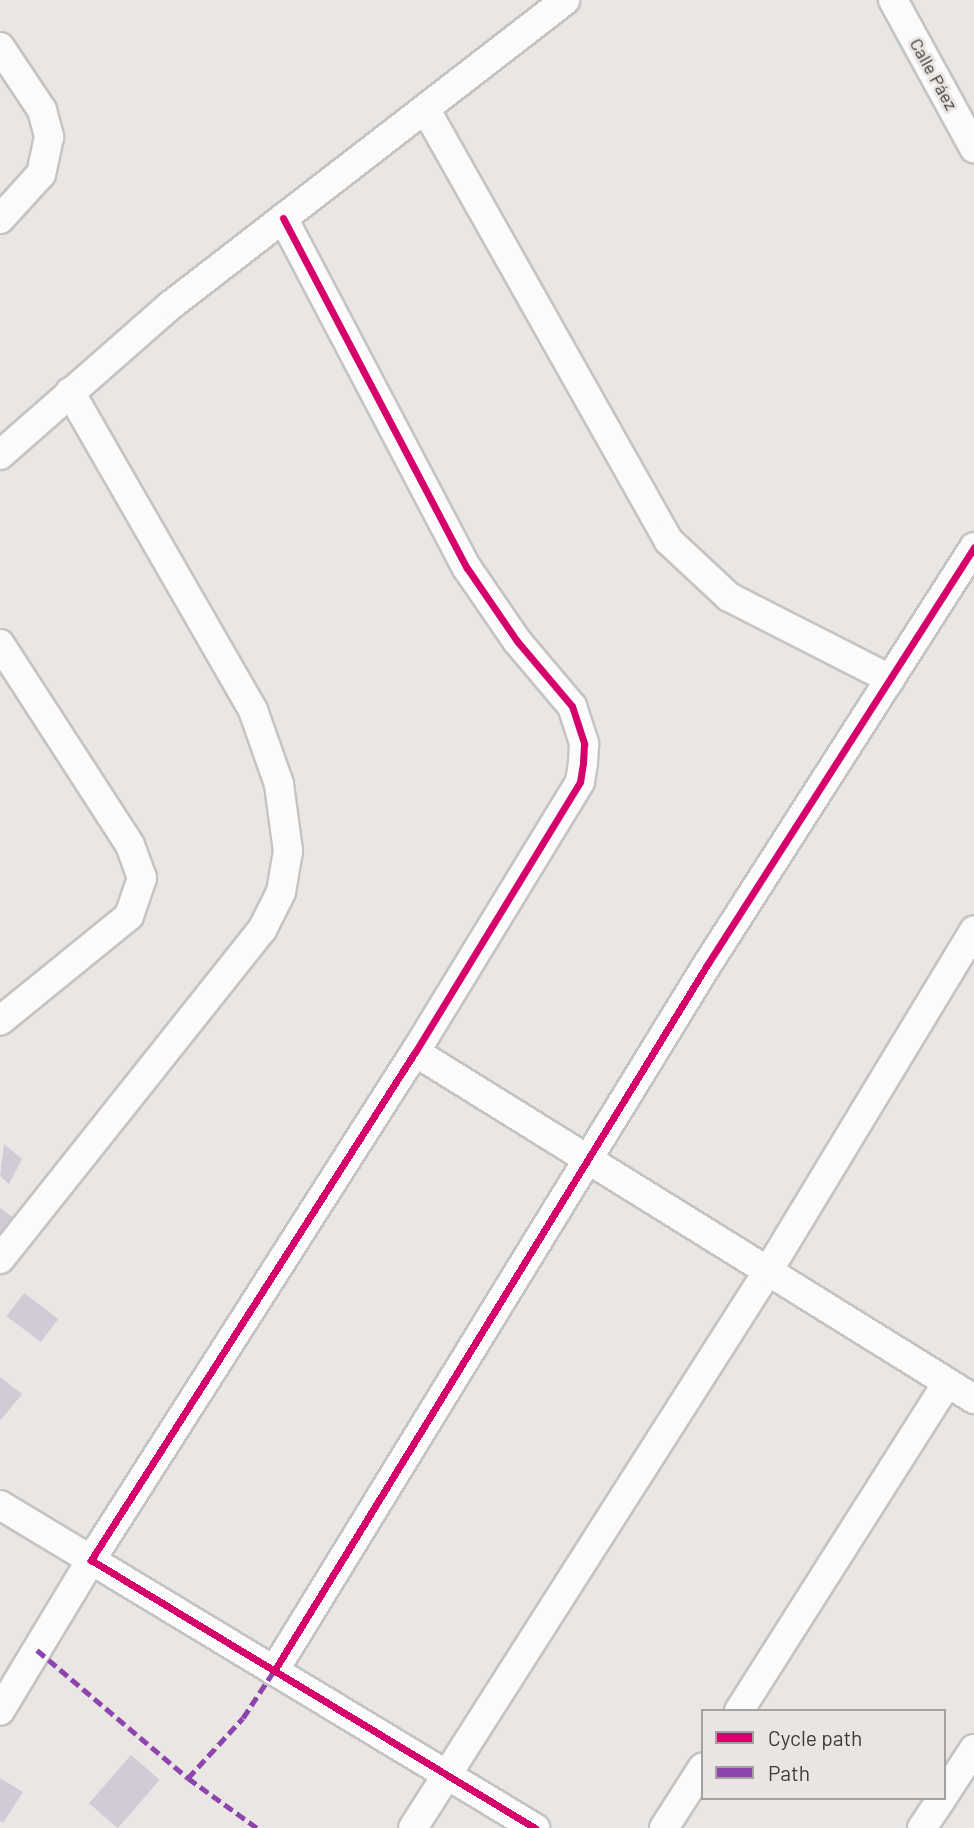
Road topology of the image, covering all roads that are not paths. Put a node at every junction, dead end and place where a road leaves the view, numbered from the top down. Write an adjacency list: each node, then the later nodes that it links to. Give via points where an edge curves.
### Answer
1 (565, 0): 4 (street)
2 (894, 0): 5 (street, Calle Páez)
3 (0, 47): 7 (street, via 42,110 49,137 41,174)
4 (426, 110): 6 (street); 12 (street, via 669,541 729,597)
5 (974, 148)
6 (283, 218): 8 (street); 15 (street, via 467,568 517,642 572,706 584,744 580,782)
7 (0, 219)
8 (69, 392): 9 (street); 17 (street, via 253,710 279,784 288,851 281,892 262,930)
9 (0, 455)
10 (974, 547): 12 (street)
11 (0, 644): 14 (street, via 136,855 142,878 130,916)
12 (890, 679): 16 (street)
13 (974, 931): 18 (street)
14 (0, 1021)
15 (415, 1052): 16 (street); 22 (street)
16 (589, 1160): 18 (street); 23 (street, via 398,1462)
17 (0, 1259)
18 (768, 1271): 19 (street); 28 (street)
19 (947, 1383): 20 (street); 24 (street)
20 (974, 1399)
21 (0, 1505): 22 (street)
22 (90, 1560): 23 (street); 25 (street)
23 (274, 1671): 28 (street)
24 (740, 1709)
25 (0, 1711)
26 (974, 1749): 29 (street)
27 (701, 1771): 33 (street)
28 (447, 1775): 31 (street); 32 (street)
29 (946, 1791)
30 (940, 1800): 34 (street)
31 (414, 1828)
32 (535, 1828)
33 (664, 1828)
34 (922, 1828)

